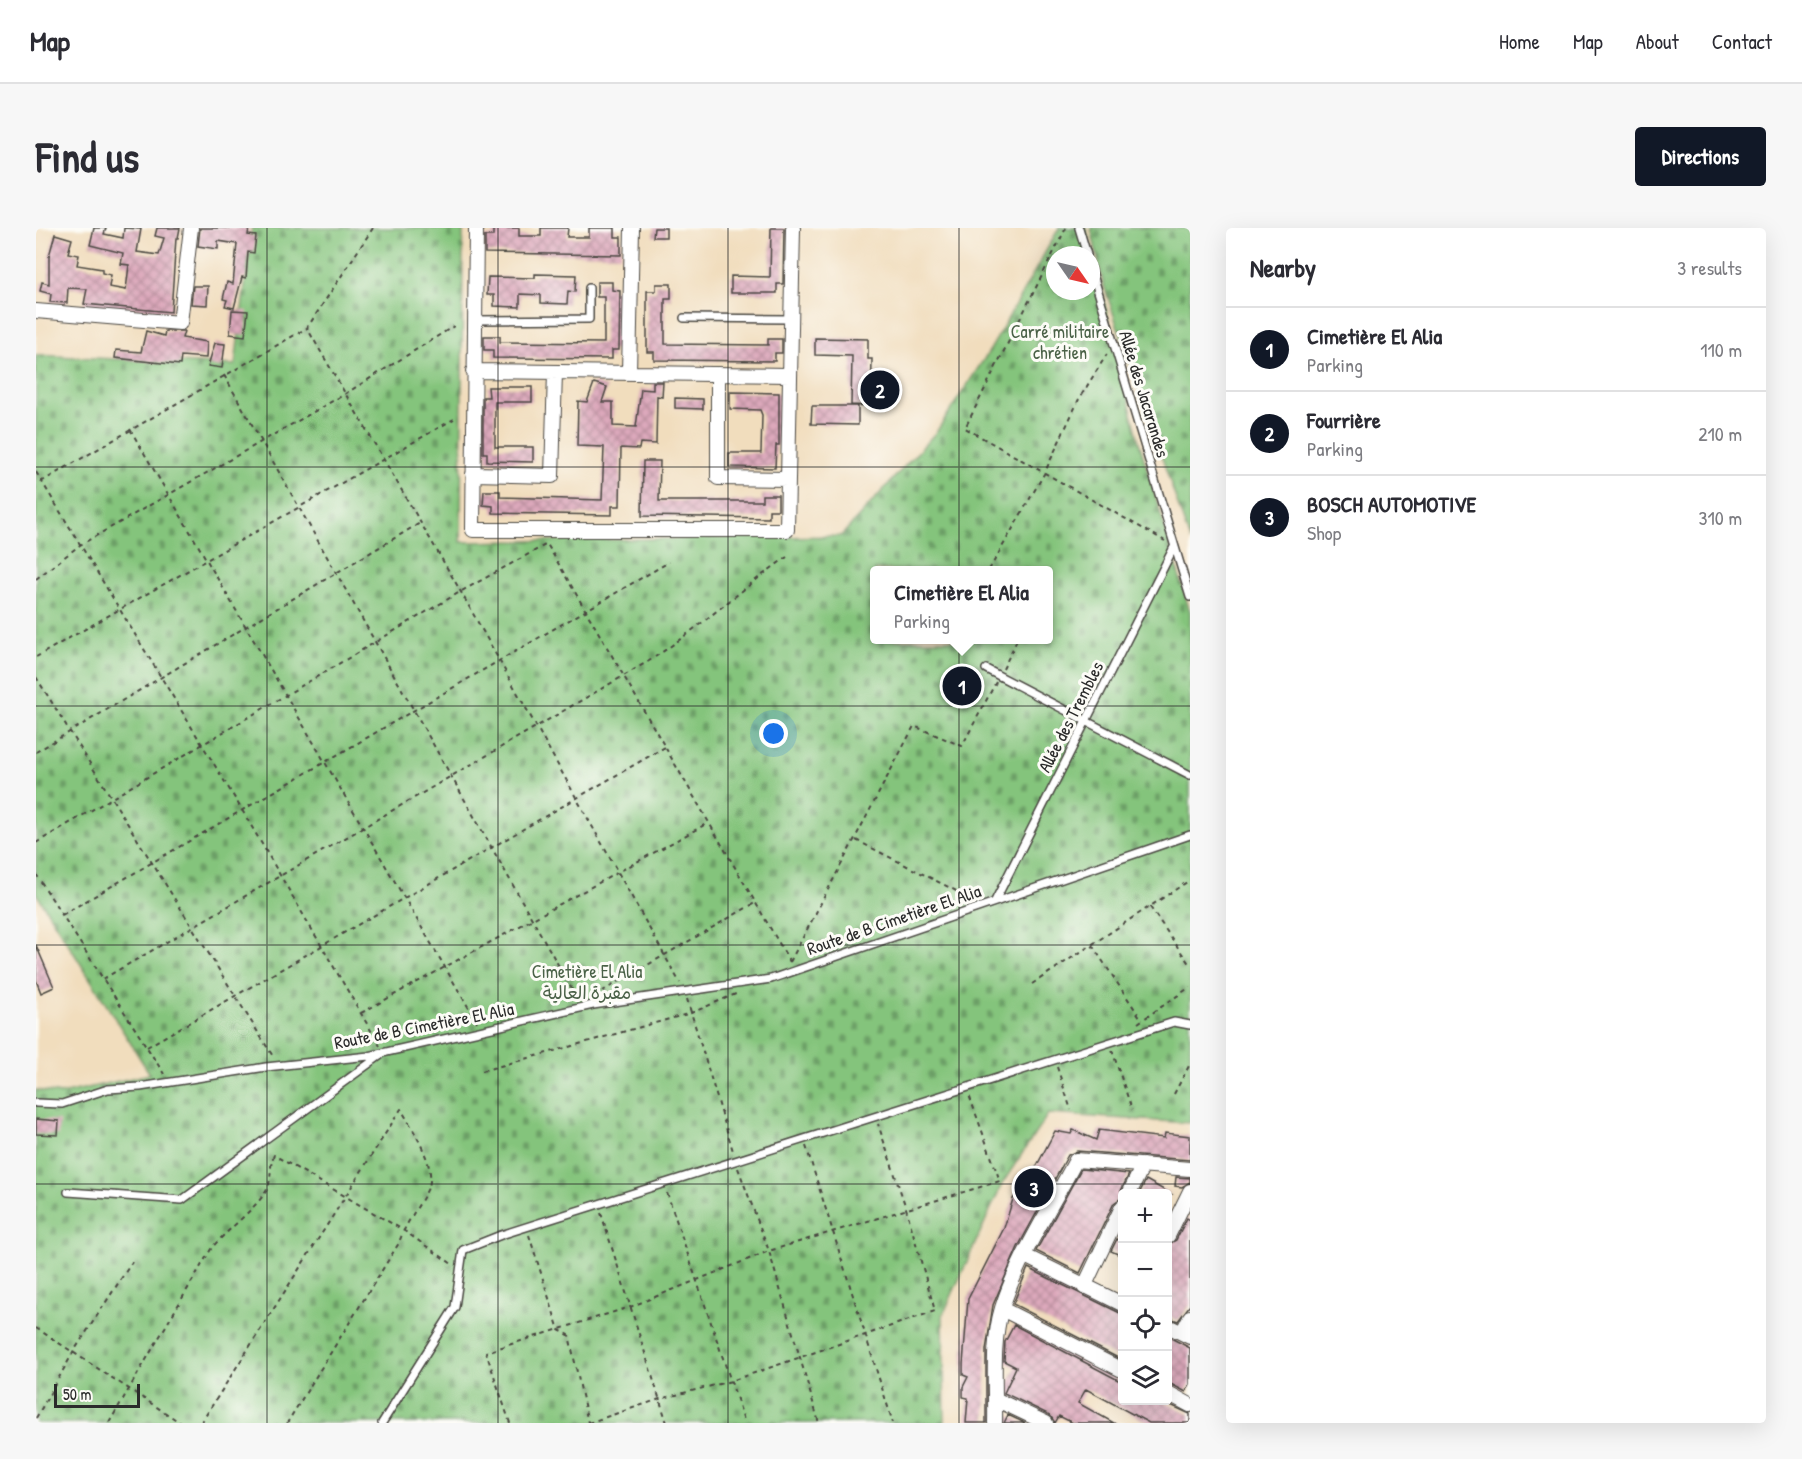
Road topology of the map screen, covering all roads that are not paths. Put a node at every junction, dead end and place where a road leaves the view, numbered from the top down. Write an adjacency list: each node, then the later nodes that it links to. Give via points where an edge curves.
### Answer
1 (191, 228): 9 (street, via 180,323)
2 (476, 228): 12 (street)
3 (632, 228): 15 (street)
4 (793, 228): 11 (street)
5 (1079, 228): 6 (lane)
6 (1084, 246)
7 (589, 288): 12 (lane, via 589,319)
8 (1100, 297): 20 (lane, Allée des Jacarandes)
9 (36, 310)
10 (684, 318): 11 (lane)
11 (791, 319): 17 (street)
12 (474, 320): 13 (street)
13 (473, 371): 14 (street); 18 (street)
14 (555, 372): 15 (street); 18 (street, via 552,476)
15 (629, 373): 16 (street)
16 (718, 374): 17 (street); 19 (street, via 718,478)
17 (789, 375): 19 (street)
18 (473, 474): 19 (street, via 473,530 787,530)
19 (787, 479)
20 (1174, 546): 21 (lane, Allée des Jacarandes); 23 (lane, Allée des Trembles)
21 (1190, 597)
22 (986, 669): 23 (lane)
23 (1085, 721): 24 (lane); 26 (lane, Allée des Trembles)
24 (1190, 775)
25 (1190, 835): 26 (lane, Route de B Cimetière El Alia)
26 (994, 901): 28 (lane, Route de B Cimetière El Alia, via 771,979 581,1006)
27 (1190, 1025): 48 (lane, via 1174,1022 463,1250 455,1307)
28 (384, 1053): 29 (lane, Route de B Cimetière El Alia, via 108,1089 62,1104); 34 (lane, via 182,1200)
29 (36, 1102)
30 (1143, 1165): 31 (street); 32 (street); 37 (street, via 1076,1160)
31 (1190, 1169)
32 (1131, 1189)
33 (1190, 1191): 36 (street)
34 (68, 1192)
35 (1118, 1215): 38 (street)
36 (1172, 1226)
37 (1025, 1256): 38 (street); 40 (street)
38 (1084, 1287): 39 (street)
39 (1118, 1302)
40 (1002, 1309): 44 (street); 46 (street)
41 (1190, 1317): 43 (street)
42 (1172, 1328): 43 (street)
43 (1186, 1335)
44 (1118, 1368)
45 (1172, 1396): 47 (street)
46 (996, 1399): 49 (street); 50 (street)
47 (1190, 1405)
48 (382, 1423)
49 (995, 1423)
50 (1046, 1423)

